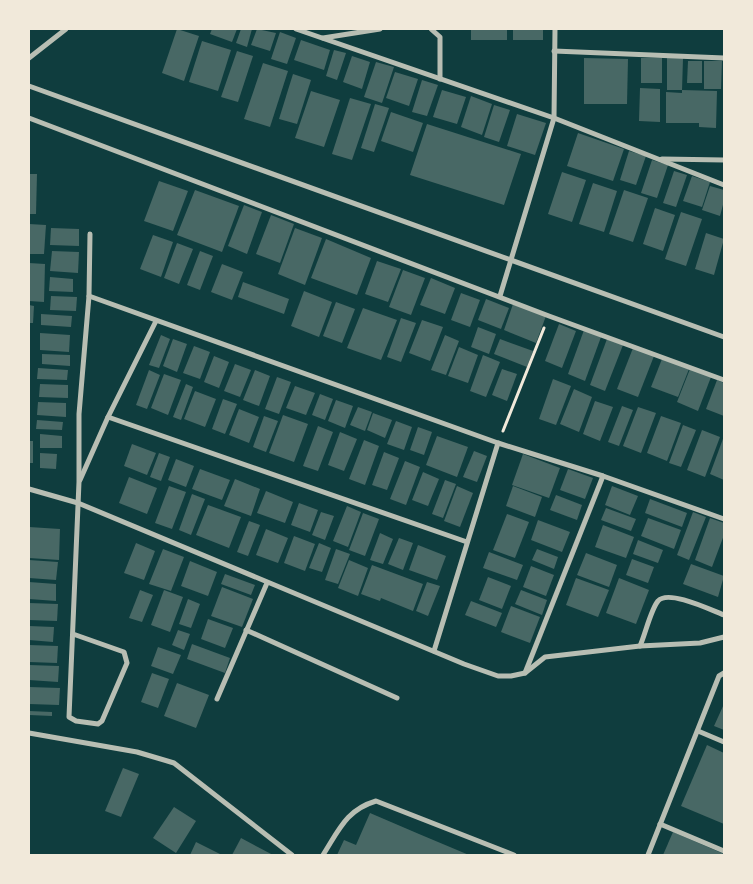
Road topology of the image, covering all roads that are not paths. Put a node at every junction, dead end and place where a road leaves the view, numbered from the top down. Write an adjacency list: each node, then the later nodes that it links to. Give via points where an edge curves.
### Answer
1 (66, 29): 8 (street)
2 (296, 29): 6 (street)
3 (380, 29): 6 (street)
4 (431, 29): 10 (street, via 440,37)
5 (555, 29): 7 (street)
6 (322, 38): 10 (street)
7 (554, 51): 9 (street); 13 (street)
8 (29, 58)
9 (724, 58)
10 (440, 79): 13 (street)
11 (29, 86): 18 (street)
12 (29, 118): 20 (street)
13 (554, 118): 14 (street); 18 (street)
14 (658, 159): 15 (street); 16 (street)
15 (724, 160)
16 (724, 185)
17 (90, 234): 19 (street)
18 (512, 260): 20 (street); 22 (street)
19 (89, 296): 21 (street); 27 (street, via 79,414)
20 (500, 296): 23 (street)
21 (156, 321): 24 (street); 25 (street)
22 (724, 337)
23 (724, 380)
24 (108, 417): 27 (street); 31 (street)
25 (498, 443): 26 (street); 31 (street)
26 (603, 476): 30 (street); 39 (street)
27 (79, 482): 29 (street)
28 (29, 489): 29 (street)
29 (78, 503): 32 (street); 35 (street)
30 (724, 519)
31 (466, 542): 38 (street)
32 (267, 583): 34 (street); 38 (street)
33 (724, 615): 37 (street, via 675,597 665,597 658,601)
34 (246, 630): 41 (street); 42 (street)
35 (73, 634): 35 (street, via 69,717 76,722 98,724 127,663 126,658 124,652)
36 (724, 637): 37 (street, via 700,643)
37 (640, 646): 39 (street, via 545,658)
38 (434, 652): 39 (street, via 498,676)
39 (525, 673)
40 (724, 673): 43 (street, via 719,676)
41 (397, 698)
42 (217, 699)
43 (698, 731): 45 (street); 46 (street)
44 (29, 733): 48 (street, via 137,752 174,763)
45 (724, 742)
46 (660, 824): 47 (street); 51 (street)
47 (724, 851)
48 (292, 855)
49 (323, 855): 50 (street, via 348,817 361,805 376,801)
50 (514, 855)
51 (648, 855)

